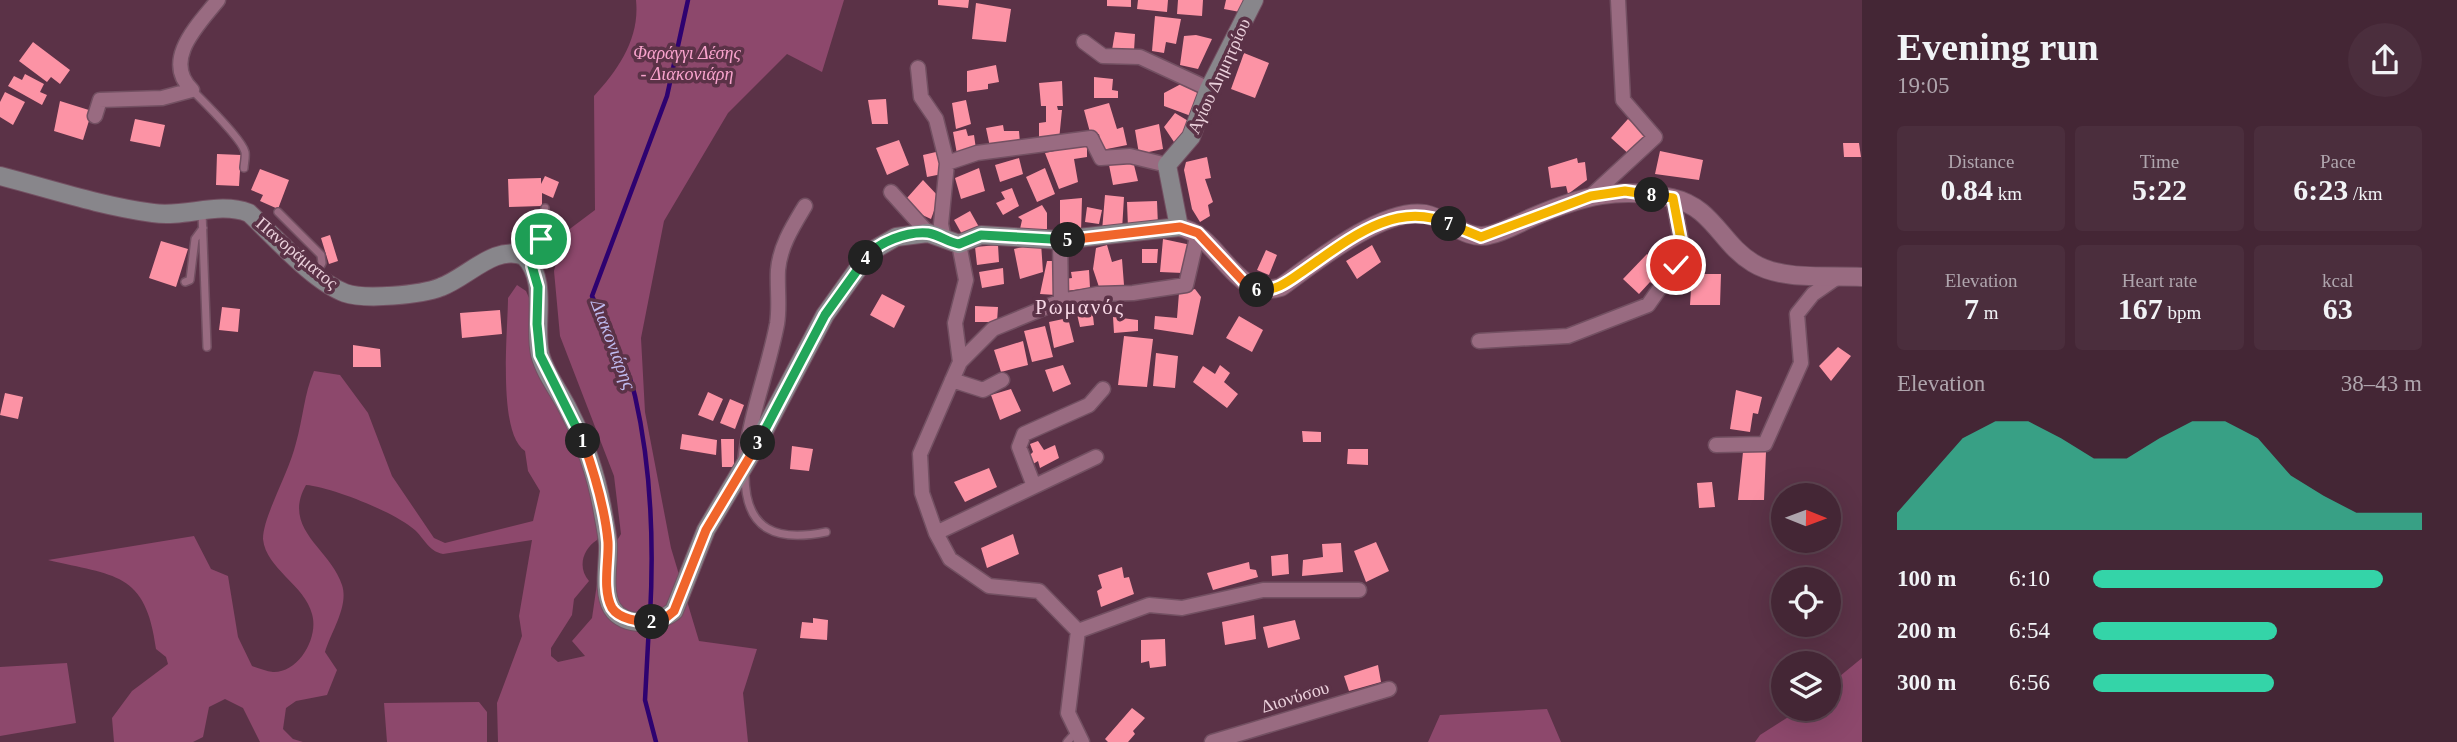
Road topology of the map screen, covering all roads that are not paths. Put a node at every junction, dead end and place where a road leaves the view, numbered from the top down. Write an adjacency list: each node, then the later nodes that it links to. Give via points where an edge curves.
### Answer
1 (218, 0): 7 (street, via 190,34 182,52 180,68)
2 (1254, 0): 6 (main road, Αγίου Δημητρίου)
3 (1618, 0): 14 (street, via 1623,100 1655,137)
4 (1083, 42): 6 (street, via 1102,56 1140,57)
5 (918, 68): 9 (street, via 921,97 936,119)
6 (1209, 89): 10 (main road, Αγίου Δημητρίου, via 1189,141)
7 (192, 90): 8 (street, via 162,97 100,100); 11 (lane, via 236,135 245,152)
8 (95, 116)
9 (947, 163): 10 (street, via 977,153 1091,138 1101,158 1130,156); 22 (street)
10 (1167, 165): 20 (main road)
11 (244, 169)
12 (0, 176): 19 (main road, Πανοράματος, via 156,214)
13 (891, 192): 22 (street)
14 (1591, 196): 15 (street, via 1625,191); 21 (street, via 1481,237 1425,215 1369,227 1281,287 1269,290 1250,286)
15 (1673, 198): 26 (street, via 1695,206 1750,262 1765,269); 30 (street, via 1681,240 1676,265 1648,305 1568,336)
16 (805, 206): 38 (street, via 778,267 777,327 754,406)
17 (545, 208): 24 (lane)
18 (278, 212): 25 (lane, via 321,255)
19 (203, 219): 25 (main road, Πανοράματος, via 236,208 249,213); 28 (lane, via 195,239 190,280); 31 (lane)
20 (1180, 227): 21 (street); 23 (main road)
21 (1198, 233): 29 (street, via 1186,285)
22 (943, 239): 23 (main road, via 981,235); 32 (street, via 966,280 955,323); 38 (main road, via 896,237 870,252 825,315)
23 (1060, 240): 29 (street)
24 (532, 266): 25 (main road, Πανοράματος, via 521,255 505,254 440,288 385,295 348,294); 38 (main road, via 538,287 540,355 581,436 608,542 608,597 618,614 648,622 663,620 674,611 706,530)
25 (317, 274)
26 (1839, 275): 27 (street); 36 (street, via 1813,294 1797,314 1801,363 1765,444)
27 (1862, 277)
28 (185, 282)
29 (1061, 301): 32 (street, via 993,329)
30 (1479, 341)
31 (206, 347)
32 (960, 362): 33 (street)
33 (952, 380): 34 (street, via 983,390); 41 (street, via 920,454 922,493)
34 (1002, 380)
35 (1103, 389): 39 (street, via 1089,405 1024,434 1019,447)
36 (1716, 445)
37 (1096, 457): 39 (street)
38 (745, 464): 40 (lane, via 748,504 758,523 791,535)
39 (1034, 486): 41 (street)
40 (826, 532)
41 (936, 533): 43 (street, via 950,559 989,586 1039,591)
42 (1359, 590): 43 (street, via 1263,590 1182,607 1149,605)
43 (1078, 631): 45 (street, via 1068,713)
44 (1389, 689): 46 (street, Διονύσου)
45 (1075, 738)
46 (1212, 742)

